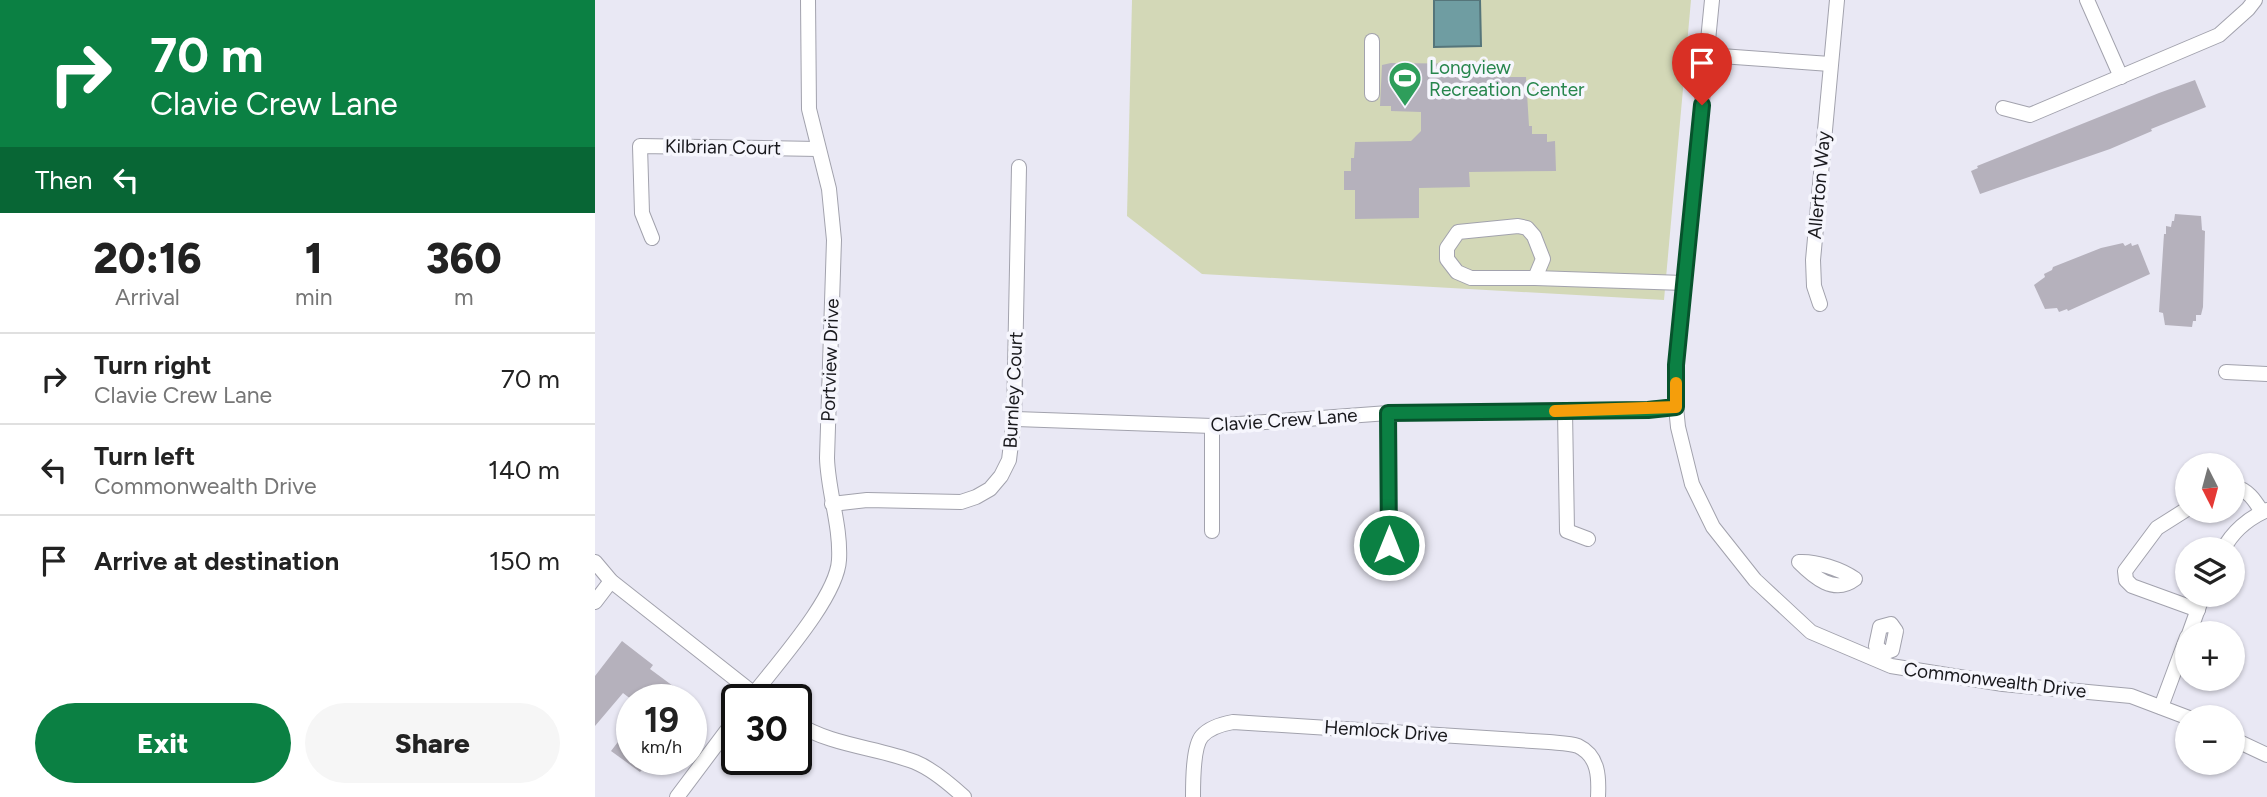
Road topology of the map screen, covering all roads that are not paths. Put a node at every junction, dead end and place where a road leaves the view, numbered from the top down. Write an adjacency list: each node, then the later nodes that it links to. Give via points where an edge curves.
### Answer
1 (808, 0): 12 (street, Portview Drive, via 809,109)
2 (1712, 0): 7 (street, Commonwealth Drive)
3 (1837, 0): 8 (street, Allerton Way)
4 (2087, 0): 9 (street)
5 (2255, 0): 9 (street, via 2219,36)
6 (1372, 41): 10 (street)
7 (1707, 55): 8 (street); 16 (street, Commonwealth Drive)
8 (1830, 64): 17 (street, Allerton Way, via 1813,260)
9 (2120, 77): 11 (street, via 2031,115)
10 (1372, 94)
11 (2003, 108)
12 (818, 149): 14 (street, Kilbrian Court, via 640,146 642,213); 26 (street, Portview Drive, via 829,190 834,240 827,458)
13 (1019, 167): 23 (street, Burnley Court)
14 (652, 238)
15 (1535, 278): 15 (street, via 1471,278 1457,272 1447,259 1447,248 1458,232 1465,230 1527,228 1543,259); 16 (street)
16 (1683, 283): 20 (street, Commonwealth Drive)
17 (1820, 304)
18 (2226, 372): 19 (street)
19 (2267, 373)
20 (1676, 407): 21 (street, Clavie Crew Lane); 42 (street, Commonwealth Drive, via 1692,484 1713,527 1755,580 1811,632 1882,657 1891,666 2003,684 2131,696)
21 (1565, 411): 22 (street, Clavie Crew Lane); 31 (street, via 1567,531)
22 (1388, 413): 24 (street, Clavie Crew Lane); 32 (street)
23 (1014, 419): 24 (street, Clavie Crew Lane); 26 (street, Burnley Court, via 1009,460 990,489 976,497 961,502)
24 (1212, 426): 29 (street)
25 (2245, 490): 27 (street)
26 (832, 504): 41 (street, Portview Drive, via 839,561 834,582)
27 (2265, 511): 30 (street)
28 (2175, 517): 37 (street, via 2157,528 2125,571 2126,580)
29 (1212, 531)
30 (2233, 537)
31 (1588, 539)
32 (1389, 545)
33 (595, 562): 34 (street)
34 (611, 581): 35 (street); 40 (street)
35 (595, 602)
36 (2198, 607): 37 (street)
37 (2197, 610): 38 (street)
38 (2193, 621)
39 (2175, 670): 42 (street)
40 (738, 684)
41 (765, 684)
42 (2161, 707): 43 (street, Commonwealth Drive)
43 (2175, 712)
44 (812, 732): 49 (street, via 917,763)
45 (721, 738): 48 (street)
46 (2245, 745): 47 (street)
47 (2267, 755)
48 (677, 797)
49 (964, 797)
50 (1193, 797): 51 (street, Hemlock Drive, via 1201,737 1216,726 1233,722 1578,746 1597,766)
51 (1598, 797)

